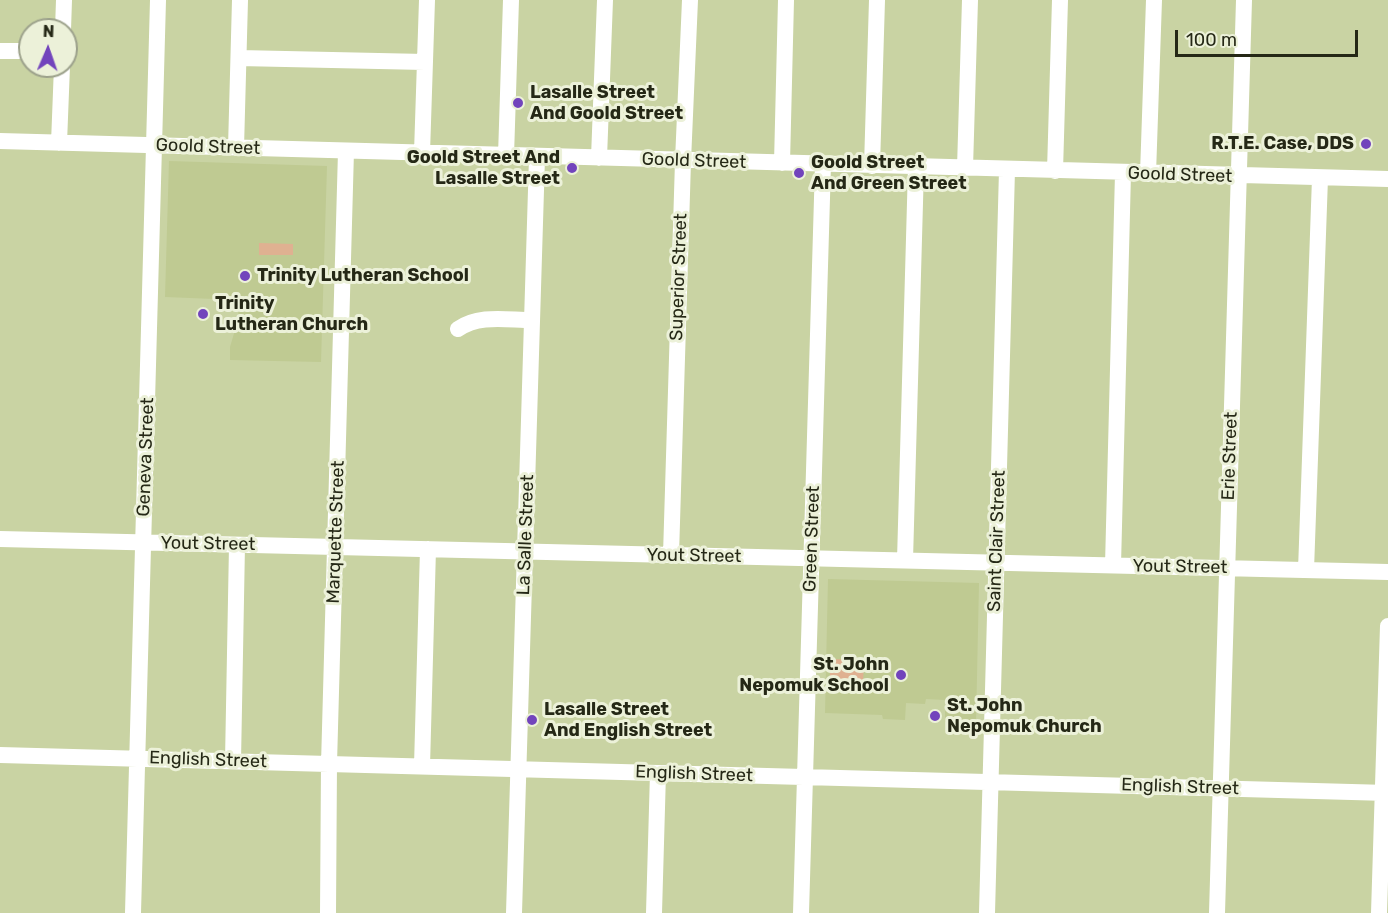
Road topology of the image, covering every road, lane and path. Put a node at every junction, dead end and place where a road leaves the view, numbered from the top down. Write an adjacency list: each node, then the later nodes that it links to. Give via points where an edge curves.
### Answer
1 (64, 0): 14 (street)
2 (158, 0): 22 (street, Geneva Street)
3 (240, 0): 17 (street)
4 (427, 0): 18 (street)
5 (511, 0): 26 (street)
6 (605, 0): 28 (street)
7 (690, 0): 29 (street, Superior Street)
8 (786, 0): 30 (street)
9 (877, 0): 32 (street)
10 (970, 0): 34 (street)
11 (1060, 0): 36 (street)
12 (1154, 0): 38 (street)
13 (1244, 0): 39 (street, Erie Street)
14 (63, 18)
15 (0, 51): 16 (street)
16 (18, 51)
17 (239, 58): 18 (street); 23 (street)
18 (425, 62): 25 (street)
19 (62, 78): 21 (street)
20 (0, 141): 21 (street, Goold Street)
21 (59, 143): 22 (street, Goold Street)
22 (154, 146): 23 (street, Goold Street); 45 (street, Geneva Street)
23 (236, 148): 24 (street, Goold Street)
24 (346, 151): 25 (street, Goold Street); 47 (street, Marquette Street)
25 (422, 153): 26 (street, Goold Street)
26 (506, 156): 27 (street, Goold Street)
27 (537, 156): 28 (street, Goold Street); 42 (street, La Salle Street)
28 (599, 158): 29 (street, Goold Street)
29 (683, 161): 30 (street, Goold Street); 50 (street, Superior Street)
30 (782, 163): 31 (street, Goold Street)
31 (823, 164): 32 (street, Goold Street); 51 (street, Green Street)
32 (872, 166): 33 (street, Goold Street)
33 (916, 167): 34 (street, Goold Street); 52 (street)
34 (966, 168): 35 (street, Goold Street)
35 (1007, 170): 36 (street, Goold Street); 53 (street, Saint Clair Street)
36 (1055, 171): 37 (street, Goold Street)
37 (1123, 173): 38 (street, Goold Street); 54 (street)
38 (1148, 174): 39 (street, Goold Street)
39 (1239, 176): 40 (street, Goold Street); 55 (street, Erie Street)
40 (1320, 178): 41 (street, Goold Street); 56 (street)
41 (1388, 179)
42 (532, 320): 43 (street, via 481,319); 49 (street, La Salle Street)
43 (458, 329)
44 (0, 539): 45 (street, Yout Street)
45 (144, 543): 46 (street, Yout Street); 60 (street, Geneva Street)
46 (237, 545): 47 (street, Yout Street); 61 (street)
47 (335, 547): 48 (street, Yout Street); 62 (street, Marquette Street)
48 (428, 549): 49 (street, Yout Street); 63 (street)
49 (525, 552): 50 (street, Yout Street); 64 (street, La Salle Street)
50 (671, 555): 51 (street, Yout Street)
51 (811, 558): 52 (street, Yout Street); 66 (street, Green Street)
52 (905, 560): 53 (street, Yout Street)
53 (996, 563): 54 (street, Yout Street); 67 (street, Saint Clair Street)
54 (1113, 565): 55 (street, Yout Street)
55 (1227, 568): 56 (street, Yout Street); 68 (street, Erie Street)
56 (1306, 570): 57 (street, Yout Street)
57 (1388, 572)
58 (1388, 626): 69 (street)
59 (0, 755): 60 (street, English Street)
60 (137, 758): 61 (street, English Street); 70 (street, Geneva Street)
61 (232, 761): 62 (street, English Street)
62 (329, 764): 63 (street, English Street); 71 (street, Marquette Street)
63 (422, 766): 64 (street, English Street)
64 (519, 769): 65 (street, English Street); 72 (street, La Salle Street)
65 (658, 773): 66 (street, English Street); 73 (street)
66 (805, 777): 67 (street, English Street); 74 (street, Green Street)
67 (991, 782): 68 (street, English Street); 75 (street, Saint Clair Street)
68 (1221, 788): 69 (street, English Street); 76 (street, Erie Street)
69 (1385, 793): 77 (street)
70 (133, 913)
71 (328, 913)
72 (514, 913)
73 (654, 913)
74 (801, 913)
75 (987, 913)
76 (1217, 913)
77 (1379, 913)

